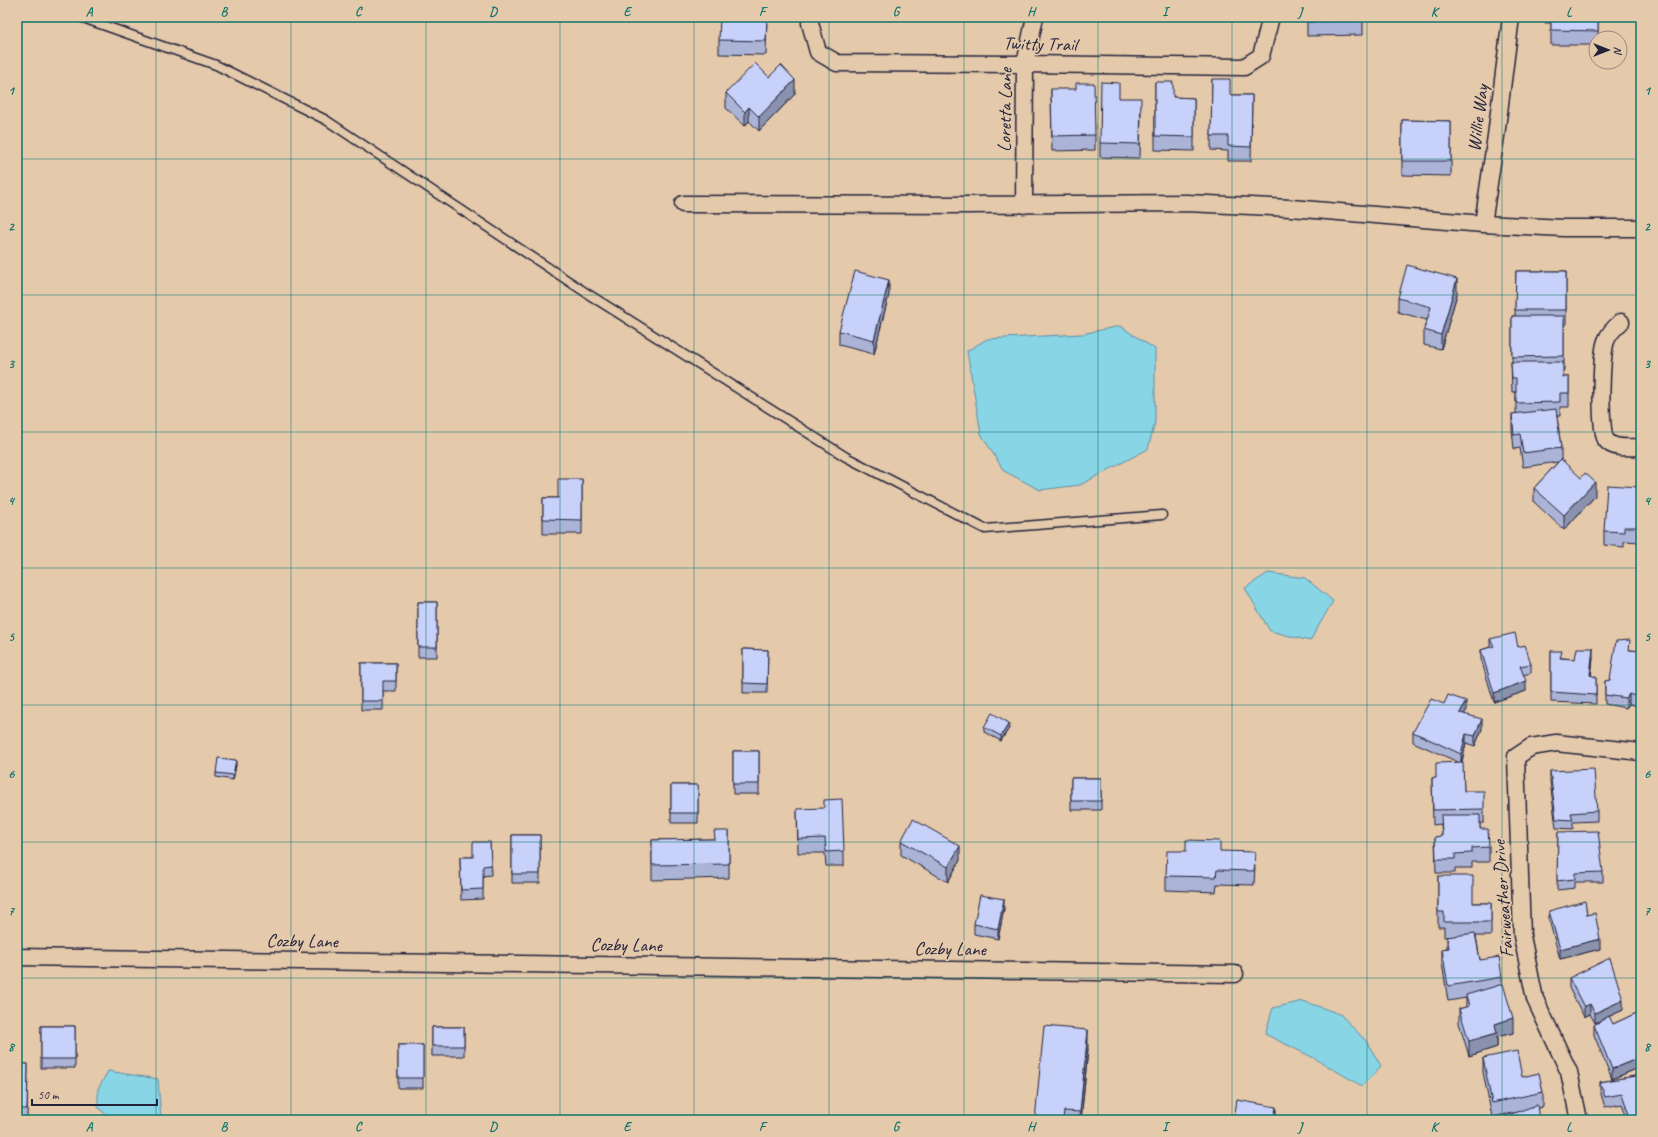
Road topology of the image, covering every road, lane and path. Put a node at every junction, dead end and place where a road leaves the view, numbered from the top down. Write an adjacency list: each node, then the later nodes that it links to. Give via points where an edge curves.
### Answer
1 (80, 17): 13 (lane, via 216,65 326,120 588,294 839,454 985,529)
2 (810, 17): 6 (street, Twitty Trail, via 818,52 837,63)
3 (1035, 17): 6 (street, Loretta Lane)
4 (1271, 17): 6 (street, Twitty Trail, via 1261,56 1244,67)
5 (1511, 17): 9 (street, Willie Way)
6 (1025, 64): 8 (street, Loretta Lane)
7 (683, 204): 8 (street)
8 (1024, 205): 9 (street, via 1187,202)
9 (1483, 224): 10 (street)
10 (1641, 228)
11 (1621, 322): 12 (street, via 1606,340 1603,352 1602,424 1606,440 1611,444)
12 (1641, 447)
13 (1162, 515)
14 (1641, 752): 17 (street, Fairweather Drive, via 1556,743 1531,747 1516,757 1522,936 1535,999 1569,1072)
15 (17, 957): 16 (street, Cozby Lane)
16 (1234, 974)
17 (1579, 1120)

